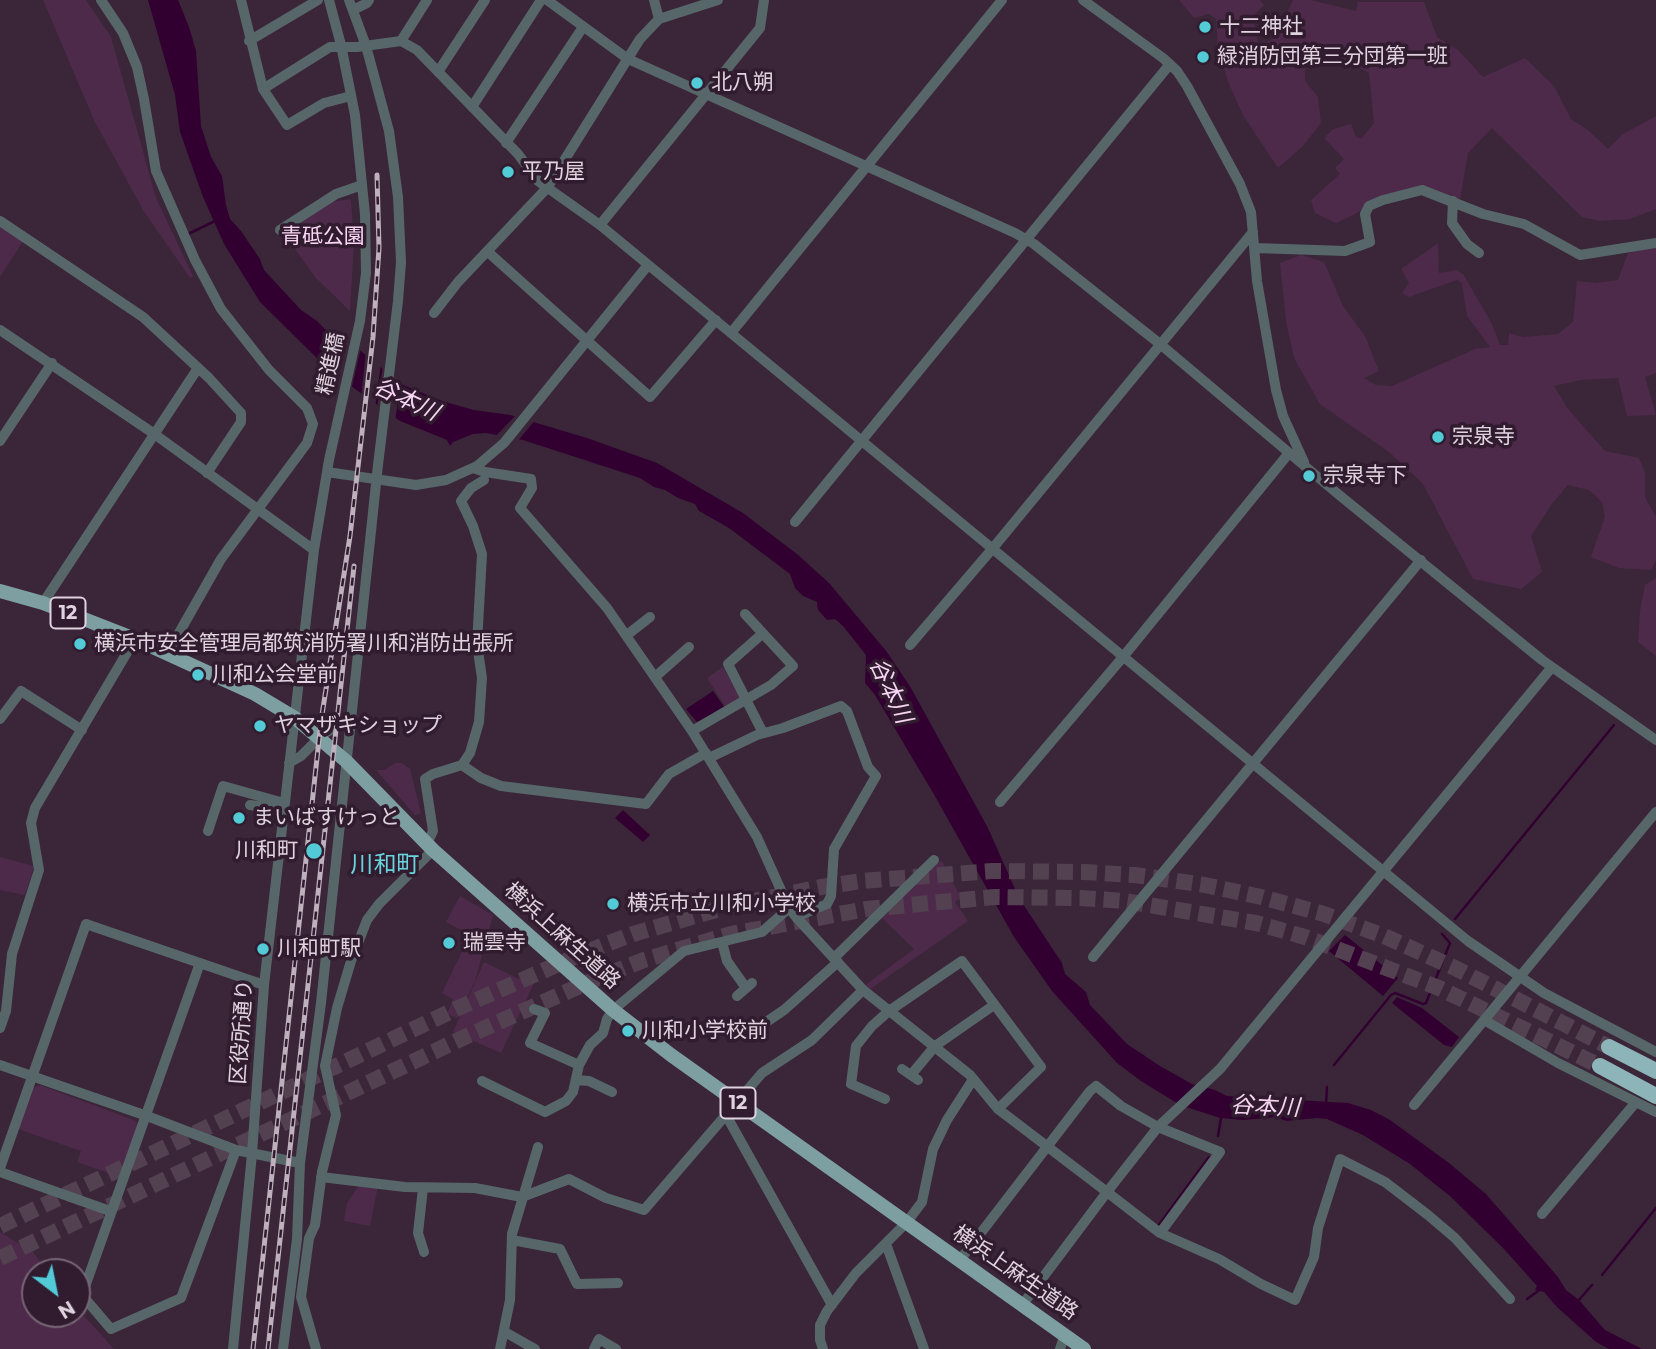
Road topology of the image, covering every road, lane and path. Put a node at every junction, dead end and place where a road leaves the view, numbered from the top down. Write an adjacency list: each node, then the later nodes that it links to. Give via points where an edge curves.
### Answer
1 (101, 0): 62 (street, via 136,67 161,186 195,260 222,309 311,418 307,443)
2 (241, 0): 18 (street)
3 (317, 0): 18 (street)
4 (329, 0): 20 (street, 精進橋)
5 (369, 0): 15 (street)
6 (426, 0): 19 (street)
7 (485, 0): 24 (street)
8 (541, 0): 28 (street)
9 (547, 0): 17 (street)
10 (654, 0): 16 (street)
11 (718, 0): 16 (street)
12 (764, 0): 26 (street, via 760,28)
13 (1002, 0): 30 (street)
14 (1083, 0): 23 (street)
15 (351, 5): 21 (street)
16 (659, 19): 22 (street)
17 (583, 27): 22 (street); 29 (street)
18 (249, 41): 25 (street)
19 (401, 41): 21 (street); 24 (street)
20 (341, 46): 21 (street); 25 (street, via 325,49); 27 (street, 精進橋)
21 (366, 46): 60 (street, via 389,131 401,262)
22 (628, 59): 26 (street); 32 (street)
23 (1170, 64): 37 (street, via 1187,86 1240,184); 38 (street)
24 (438, 72): 28 (street)
25 (262, 89): 27 (street, via 287,125 324,103)
26 (706, 95): 30 (street); 35 (street)
27 (351, 96): 31 (street, 精進橋)
28 (472, 107): 29 (street)
29 (506, 143): 32 (street)
30 (865, 167): 38 (street); 47 (street)
31 (362, 185): 36 (street, via 336,194); 58 (street, 精進橋, via 366,273)
32 (547, 188): 35 (street); 41 (street)
33 (1453, 201): 39 (street, via 1524,225 1580,255); 40 (street, via 1422,190 1369,206 1365,214 1370,242 1345,251); 42 (street, via 1452,223)
34 (0, 221): 51 (street, via 143,317)
35 (600, 225): 43 (street)
36 (280, 230)
37 (1253, 232): 40 (street); 49 (street)
38 (1025, 239): 49 (street); 54 (street)
39 (1656, 243)
40 (1255, 248): 56 (street, via 1276,390)
41 (488, 252): 44 (street); 48 (street)
42 (1479, 253)
43 (648, 265): 45 (street); 48 (street)
44 (433, 313)
45 (716, 320): 47 (street); 48 (street, via 650,397)
46 (0, 330): 50 (street)
47 (732, 333): 54 (street)
48 (587, 341): 57 (street, via 504,443)
49 (1160, 344): 55 (street); 64 (street)
50 (52, 363): 52 (street); 53 (street)
51 (198, 368): 52 (street); 59 (street, via 241,413 240,422)
52 (153, 433): 59 (street); 68 (street)
53 (0, 441)
54 (861, 441): 63 (street); 64 (street)
55 (1290, 453): 56 (street); 77 (street)
56 (1305, 465): 66 (street)
57 (475, 467): 60 (street, via 433,484); 72 (street, via 531,479 532,488 520,508)
58 (327, 472): 60 (street); 65 (street, 精進橋)
59 (207, 473): 62 (street)
60 (376, 480): 81 (street)
61 (484, 480): 93 (street, via 461,501 477,535 483,563 477,644 482,678 479,722)
62 (258, 509): 65 (street); 76 (street, via 214,571)
63 (794, 522)
64 (993, 548): 74 (street); 77 (street)
65 (314, 550): 82 (street, 区役所通り)
66 (1421, 560): 78 (street); 92 (street)
67 (0, 591): 68 (main road, 横浜上麻生道路 / 12)
68 (43, 603): 73 (main road, 横浜上麻生道路 / 12)
69 (745, 614): 71 (street)
70 (650, 617): 72 (street)
71 (761, 634): 80 (street, via 728,664); 80 (street, via 793,666)
72 (627, 635): 79 (street)
73 (135, 639): 76 (main road, 横浜上麻生道路 / 12); 84 (street)
74 (910, 645)
75 (689, 647): 79 (street)
76 (167, 654): 82 (main road, 横浜上麻生道路 / 12, via 255,694)
77 (1123, 657): 92 (street); 94 (street)
78 (1552, 667): 87 (street); 101 (street)
79 (655, 677): 85 (street)
80 (746, 700): 85 (street); 86 (street)
81 (351, 716): 88 (street); 90 (street)
82 (295, 718): 88 (main road, 横浜上麻生道路 / 12); 91 (street, 区役所通り)
83 (0, 719): 84 (street, via 22,691)
84 (82, 730): 119 (street, via 35,808 31,823 39,870 12,954)
85 (692, 731): 89 (street)
86 (763, 733): 89 (street); 102 (street, via 842,706 876,776 834,849 827,904)
87 (1655, 736)
88 (318, 737): 90 (main road, 横浜上麻生道路 / 12); 91 (street)
89 (707, 756): 93 (street, via 669,774 646,804 501,786); 102 (street, via 757,837)
90 (346, 761): 99 (main road, 横浜上麻生道路 / 12); 111 (street)
91 (289, 764): 96 (street, 区役所通り)
92 (1253, 764): 101 (street); 104 (street)
93 (462, 765): 99 (street, via 425,779 433,831)
94 (1000, 802)
95 (250, 805): 96 (street)
96 (283, 806): 98 (street, via 223,786); 108 (street, 区役所通り)
97 (1656, 812): 107 (street)
98 (208, 831)
99 (430, 847): 113 (street, via 367,920); 115 (main road, 横浜上麻生道路 / 12)
100 (934, 860): 105 (street)
101 (1383, 872): 107 (street); 142 (street, via 1220,1069)
102 (793, 913): 103 (street, via 762,932); 105 (street)
103 (722, 942): 109 (street, via 727,961); 115 (street, via 684,951)
104 (1093, 957)
105 (836, 960): 110 (street); 118 (street, via 784,1010)
106 (200, 963): 108 (street); 128 (street, via 86,924); 141 (street)
107 (1520, 977): 117 (street); 122 (street)
108 (264, 985): 146 (street, 区役所通り)
109 (745, 989)
110 (863, 990): 116 (street); 135 (street, via 812,1040 762,1073)
111 (321, 1003): 113 (street); 147 (street)
112 (994, 1005): 116 (street, via 962,961); 120 (street); 138 (street, via 1041,1067)
113 (337, 1008): 149 (street, via 325,1066 336,1115)
114 (534, 1009): 124 (street, via 545,1013 530,1043)
115 (613, 1010): 124 (street, via 603,1033); 135 (main road, 横浜上麻生道路 / 12)
116 (889, 1011): 120 (street); 134 (street, via 856,1046 851,1084)
117 (1484, 1020): 136 (street); 137 (street)
118 (759, 1027)
119 (0, 1028)
120 (935, 1046): 127 (street); 131 (street)
121 (1609, 1047): 126 (highway)
122 (1656, 1052)
123 (0, 1065): 128 (street)
124 (579, 1065): 129 (street)
125 (1600, 1066): 133 (highway)
126 (1656, 1072)
127 (910, 1074)
128 (32, 1077): 141 (street); 148 (street)
129 (576, 1080): 130 (street, via 570,1097 545,1112); 132 (street)
130 (482, 1081)
131 (972, 1081): 138 (street); 155 (street, via 933,1149 922,1202)
132 (612, 1092)
133 (1656, 1096)
134 (885, 1099)
135 (736, 1102): 140 (street); 155 (main road, 横浜上麻生道路 / 12)
136 (1636, 1102): 139 (street); 154 (street)
137 (1413, 1105)
138 (998, 1109): 144 (street)
139 (1656, 1112)
140 (726, 1115): 152 (street, via 644,1210 569,1179); 165 (street)
141 (147, 1116): 145 (street); 153 (street)
142 (1160, 1125): 144 (street, via 1121,1106 1096,1086); 151 (street); 156 (street, via 1220,1152)
143 (538, 1147): 152 (street)
144 (1048, 1148): 151 (street); 161 (street)
145 (236, 1150): 146 (street); 153 (street, via 181,1298 111,1329 82,1295)
146 (252, 1154): 147 (street); 168 (street, 区役所通り)
147 (300, 1164): 157 (street)
148 (0, 1170): 153 (street)
149 (321, 1177): 150 (street); 157 (street, via 315,1225)
150 (423, 1188): 152 (street, via 475,1188); 160 (street, via 418,1233)
151 (1107, 1192): 156 (street); 164 (street)
152 (522, 1197): 158 (street)
153 (110, 1211)
154 (1542, 1213)
155 (907, 1222): 159 (street); 161 (main road, 横浜上麻生道路 / 12)
156 (1160, 1233): 163 (street, via 1295,1300 1314,1257 1340,1158 1385,1182 1428,1215)
157 (303, 1238): 169 (street); 170 (street, via 301,1297)
158 (512, 1240): 162 (street, via 560,1249 577,1284); 166 (street)
159 (886, 1244): 165 (street); 176 (street)
160 (424, 1252)
161 (960, 1260): 164 (main road, 横浜上麻生道路 / 12)
162 (618, 1283)
163 (1510, 1299)
164 (1023, 1304): 167 (main road, 横浜上麻生道路 / 12)
165 (832, 1305): 175 (street, via 820,1325)
166 (505, 1332): 171 (street); 172 (street)
167 (1065, 1334): 177 (street); 178 (main road, 横浜上麻生道路 / 12)
168 (233, 1349)
169 (283, 1349)
170 (316, 1349)
171 (500, 1349)
172 (535, 1349)
173 (594, 1349): 174 (street, via 598,1339)
174 (616, 1349)
175 (823, 1349)
176 (924, 1349)
177 (1060, 1349)
178 (1084, 1349)

